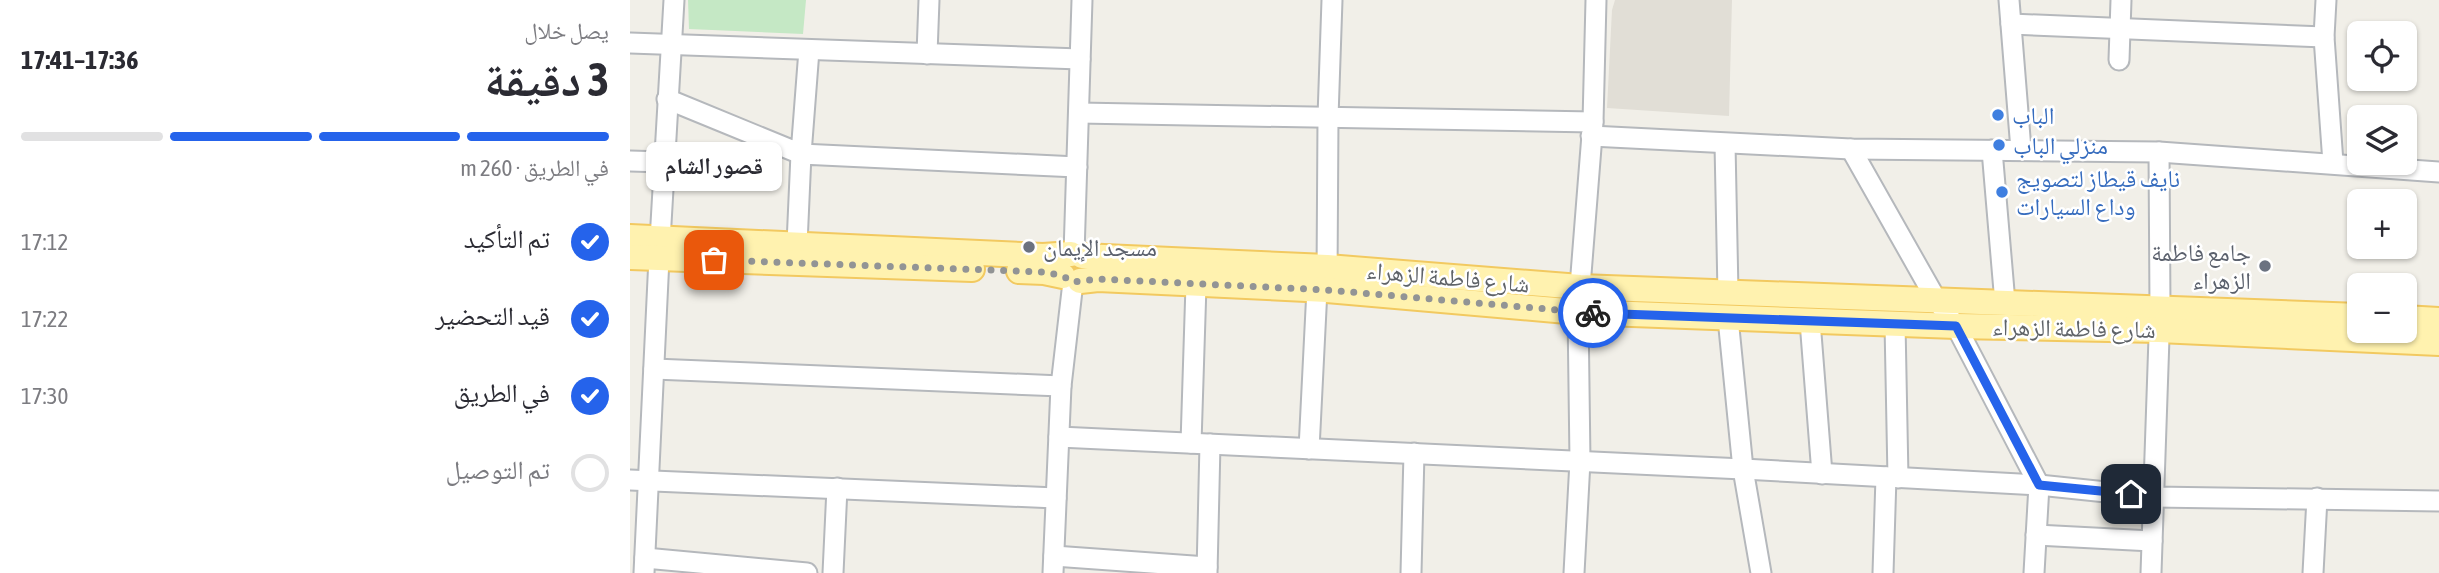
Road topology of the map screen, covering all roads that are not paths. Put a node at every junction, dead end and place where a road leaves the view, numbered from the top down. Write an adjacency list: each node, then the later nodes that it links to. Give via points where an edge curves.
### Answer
1 (674, 0): 13 (street)
2 (929, 0): 15 (street)
3 (1082, 0): 16 (street)
4 (1332, 0): 20 (street)
5 (1596, 0): 21 (street)
6 (2010, 0): 9 (street)
7 (2121, 0): 10 (street)
8 (2326, 0): 11 (street)
9 (2011, 24): 10 (street); 25 (street)
10 (2120, 28): 11 (street); 17 (street)
11 (2324, 37): 30 (street)
12 (630, 43): 13 (street)
13 (670, 46): 14 (street); 18 (street)
14 (809, 50): 15 (street); 27 (street)
15 (927, 54): 16 (street)
16 (1080, 59): 19 (street)
17 (2119, 60)
18 (667, 99): 27 (street); 29 (street)
19 (1079, 113): 20 (street); 31 (street)
20 (1328, 117): 21 (street); 38 (street)
21 (1592, 129): 22 (street); 40 (street)
22 (1725, 144): 23 (street); 43 (street)
23 (1851, 149): 24 (street); 41 (street)
24 (1992, 149): 25 (street); 42 (street)
25 (2021, 150): 26 (street)
26 (2159, 152): 30 (street); 46 (street)
27 (801, 154): 31 (street); 34 (street)
28 (630, 161): 29 (street)
29 (664, 162): 35 (street)
30 (2333, 163): 32 (street)
31 (1077, 167): 37 (street)
32 (2439, 172)
33 (630, 237): 35 (main road, شارع فاطمة الزهراء)
34 (797, 244): 35 (main road, شارع فاطمة الزهراء); 37 (main road, شارع فاطمة الزهراء, via 1043,256)
35 (659, 248): 36 (main road, شارع فاطمة الزهراء); 37 (main road, شارع فاطمة الزهراء, via 1044,272); 53 (street)
36 (630, 257)
37 (1074, 267): 38 (main road, شارع فاطمة الزهراء); 39 (main road, شارع فاطمة الزهراء, via 1098,279); 54 (street)
38 (1323, 282): 39 (main road, شارع فاطمة الزهراء); 40 (main road, شارع فاطمة الزهراء); 44 (main road, شارع فاطمة الزهراء); 57 (street)
39 (1196, 285): 56 (street)
40 (1580, 287): 43 (main road, شارع فاطمة الزهراء); 44 (street)
41 (1937, 301): 42 (main road, شارع فاطمة الزهراء); 43 (main road, شارع فاطمة الزهراء); 51 (street)
42 (2005, 303): 46 (main road, شارع فاطمة الزهراء)
43 (1728, 305): 44 (main road, شارع فاطمة الزهراء); 49 (main road, شارع فاطمة الزهراء); 60 (street)
44 (1578, 312): 59 (street)
45 (2347, 316): 46 (main road, شارع فاطمة الزهراء)
46 (2160, 319): 51 (main road, شارع فاطمة الزهراء); 52 (main road, شارع فاطمة الزهراء); 66 (street)
47 (2417, 319): 48 (main road)
48 (2439, 320)
49 (1810, 321): 50 (main road, شارع فاطمة الزهراء); 61 (street)
50 (1895, 324): 51 (main road, شارع فاطمة الزهراء); 62 (street)
51 (1956, 326): 64 (street)
52 (2439, 343)
53 (654, 369): 54 (street); 63 (street)
54 (1062, 386): 55 (street)
55 (1059, 437): 56 (street); 67 (street)
56 (1201, 444): 57 (street); 74 (street)
57 (1309, 449): 58 (street)
58 (1414, 453): 59 (street); 77 (street)
59 (1580, 461): 60 (street); 78 (street)
60 (1744, 469): 61 (street); 79 (street)
61 (1822, 474): 62 (street)
62 (1892, 478): 64 (street); 80 (street)
63 (639, 480): 65 (street); 73 (street)
64 (2039, 485): 66 (street); 70 (street)
65 (837, 488): 67 (street); 76 (street)
66 (2154, 497): 68 (street); 71 (street)
67 (1056, 498): 72 (street)
68 (2318, 498): 69 (street); 83 (street)
69 (2439, 501)
70 (2036, 535): 71 (street); 81 (street)
71 (2152, 541): 82 (street)
72 (1053, 564): 74 (street)
73 (645, 565): 75 (street)
74 (1207, 570)
75 (807, 573)
76 (833, 573)
77 (1411, 573)
78 (1574, 573)
79 (1761, 573)
80 (1883, 573)
81 (2035, 573)
82 (2151, 573)
83 (2312, 573)

